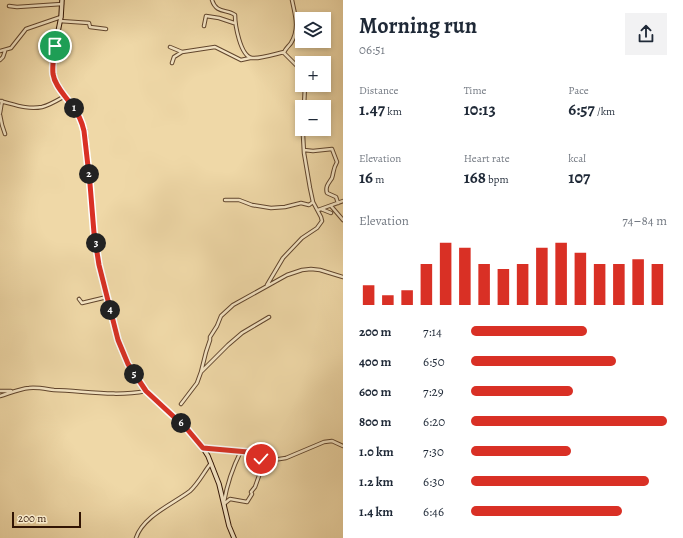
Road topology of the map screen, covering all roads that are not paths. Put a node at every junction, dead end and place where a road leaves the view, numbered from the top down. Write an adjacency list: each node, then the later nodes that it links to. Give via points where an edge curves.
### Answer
1 (212, 0): 6 (street, via 217,8 233,13)
2 (292, 0): 13 (street, via 297,27)
3 (62, 2): 4 (street, via 25,7); 5 (street)
4 (9, 6)
5 (61, 19): 8 (street, via 89,23 90,27); 10 (street, via 26,29 13,46); 18 (street, via 53,71 56,84)
6 (234, 23): 7 (street, via 206,16); 14 (street, via 241,44)
7 (204, 26)
8 (106, 29)
9 (170, 47): 12 (street)
10 (5, 50): 11 (street); 15 (street)
11 (0, 51)
12 (182, 52): 14 (street, via 215,47 241,60); 16 (street, via 174,57)
13 (284, 52): 14 (street); 17 (street)
14 (251, 58)
15 (0, 60)
16 (172, 63)
17 (295, 63)
18 (65, 96): 19 (street, via 46,106 34,108); 34 (street, via 84,131 94,233)
19 (1, 101): 20 (street)
20 (0, 114): 21 (street)
21 (5, 134)
22 (303, 136): 23 (street)
23 (304, 150): 26 (street); 27 (street, via 332,149 337,162 326,189 327,193 336,197)
24 (225, 200): 26 (street, via 238,200 252,206 280,208 301,203 309,205)
25 (343, 201): 27 (street)
26 (313, 202): 29 (street)
27 (338, 203): 28 (street)
28 (331, 206): 29 (street); 31 (street)
29 (319, 209): 30 (street); 33 (street, via 321,223 283,258)
30 (331, 213)
31 (343, 218)
32 (343, 278): 33 (street, via 320,270 308,269 293,272)
33 (267, 286): 37 (street, via 233,305 220,316 210,337)
34 (107, 296): 35 (street, via 82,303); 40 (street, via 118,340 128,364)
35 (79, 299)
36 (269, 317): 37 (street, via 242,333)
37 (201, 372): 42 (street, via 197,383)
38 (0, 391): 39 (street)
39 (14, 391): 40 (street, via 31,388 102,394); 41 (street)
40 (146, 391): 44 (street, via 179,421)
41 (0, 396)
42 (181, 404)
43 (343, 446): 45 (street, via 332,441 324,442 286,458 273,460 261,459)
44 (203, 448): 45 (street); 46 (street)
45 (241, 451): 48 (street, via 225,491)
46 (211, 463): 48 (street); 49 (street, via 193,488 154,516 140,529)
47 (260, 473): 48 (street, via 247,502 230,499)
48 (223, 504): 50 (street)
49 (136, 538)
50 (234, 538)

